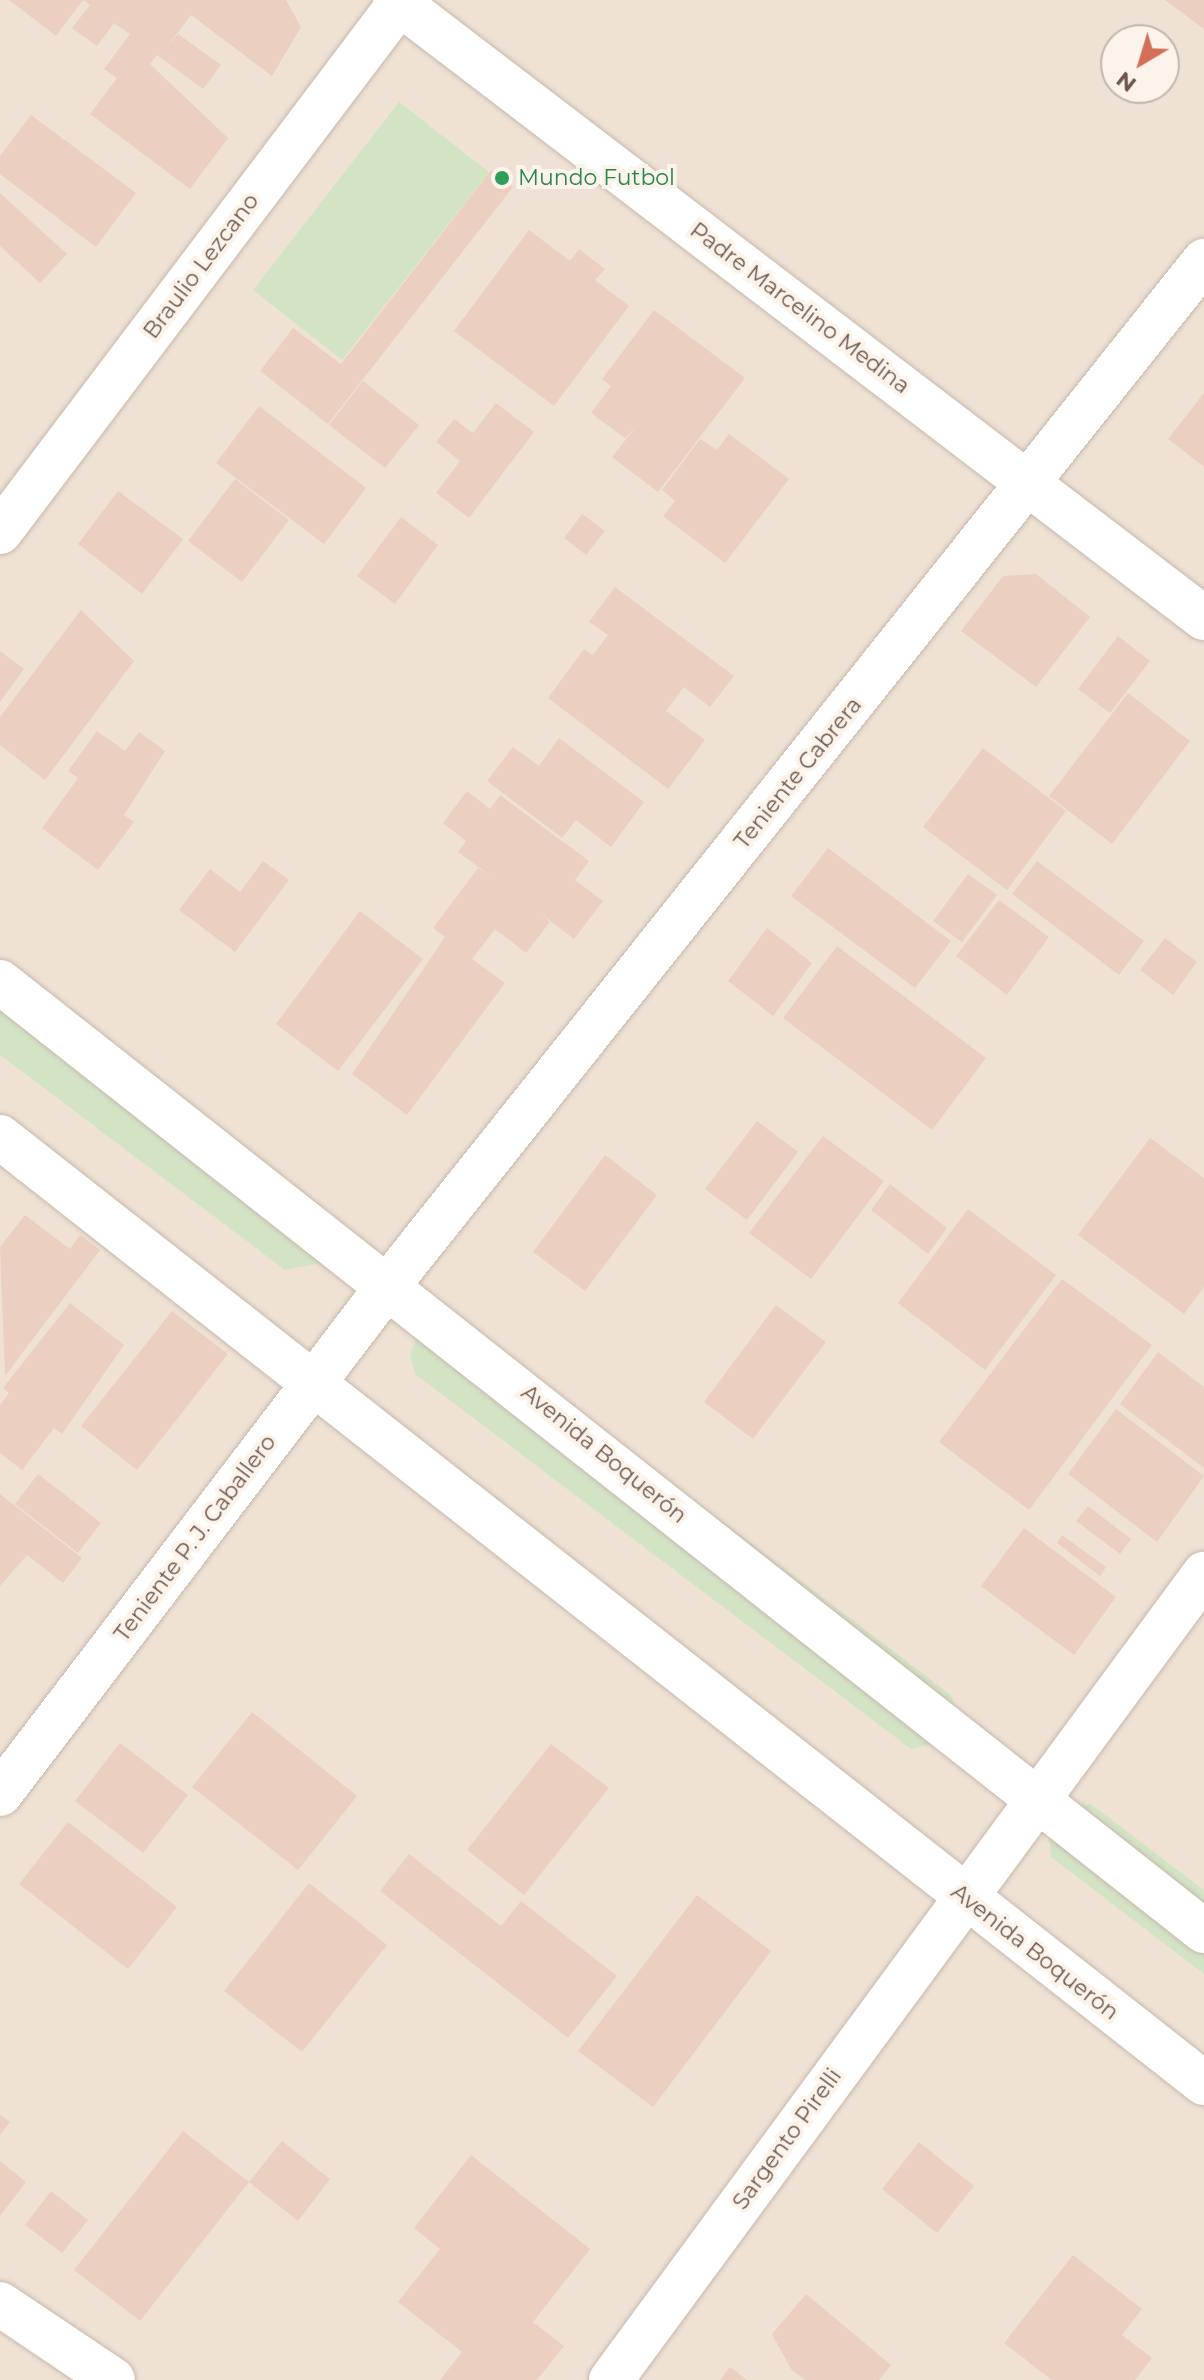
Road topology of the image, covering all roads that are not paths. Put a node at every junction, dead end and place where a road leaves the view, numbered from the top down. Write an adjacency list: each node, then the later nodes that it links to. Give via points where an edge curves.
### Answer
1 (399, 1): 3 (street, Padre Marcelino Medina); 4 (street, Braulio Lezcano)
2 (1204, 261): 3 (street, Teniente Cabrera)
3 (1030, 483): 5 (street, Padre Marcelino Medina); 8 (street, Teniente Cabrera)
4 (0, 532)
5 (1204, 618)
6 (0, 982): 8 (street, Avenida Boquerón)
7 (0, 1137): 9 (street, Avenida Boquerón)
8 (390, 1283): 9 (street, Teniente P. J. Caballero); 12 (street, Avenida Boquerón)
9 (316, 1380): 11 (street, Teniente P. J. Caballero); 13 (street, Avenida Boquerón)
10 (1204, 1574): 12 (street)
11 (0, 1794)
12 (1034, 1800): 13 (street, Sargento Pirelli, via 1040,1805); 14 (street, Avenida Boquerón)
13 (964, 1898): 15 (street, Avenida Boquerón); 18 (street, Sargento Pirelli)
14 (1204, 1931)
15 (1204, 2083)
16 (0, 2304): 17 (street)
17 (113, 2380)
18 (611, 2380)

